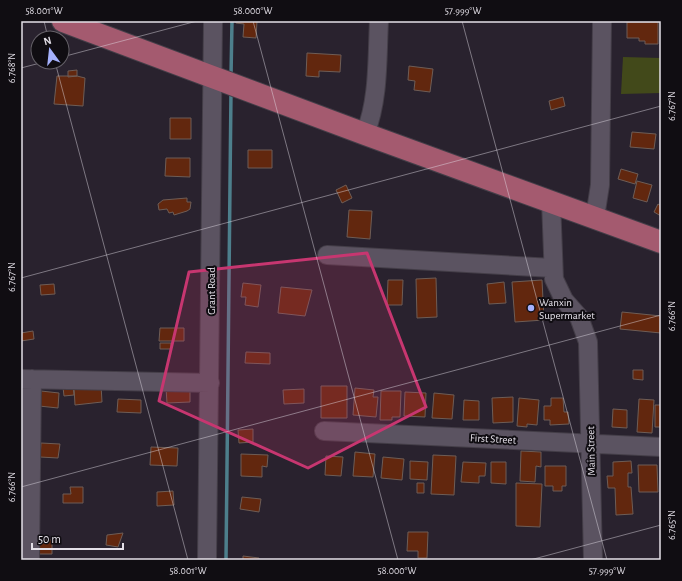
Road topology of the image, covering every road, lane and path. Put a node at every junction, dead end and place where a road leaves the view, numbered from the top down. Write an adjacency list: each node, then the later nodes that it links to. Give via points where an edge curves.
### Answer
1 (64, 21): 5 (main road)
2 (213, 21): 5 (street, Grant Road)
3 (379, 21): 6 (street, via 375,100)
4 (602, 21): 8 (street)
5 (212, 78): 6 (main road); 13 (street, Grant Road)
6 (367, 129): 7 (main road)
7 (552, 201): 8 (main road); 11 (street, Main Street)
8 (594, 204): 9 (main road)
9 (661, 242)
10 (327, 255): 11 (street)
11 (553, 268): 15 (street, Main Street, via 554,279 564,300 580,317 588,342)
12 (26, 379): 13 (street); 17 (street)
13 (210, 383): 18 (street, Grant Road)
14 (324, 432): 15 (street, First Street)
15 (591, 444): 16 (street, First Street); 19 (street, Main Street)
16 (661, 447)
17 (30, 560)
18 (207, 560)
19 (593, 560)

